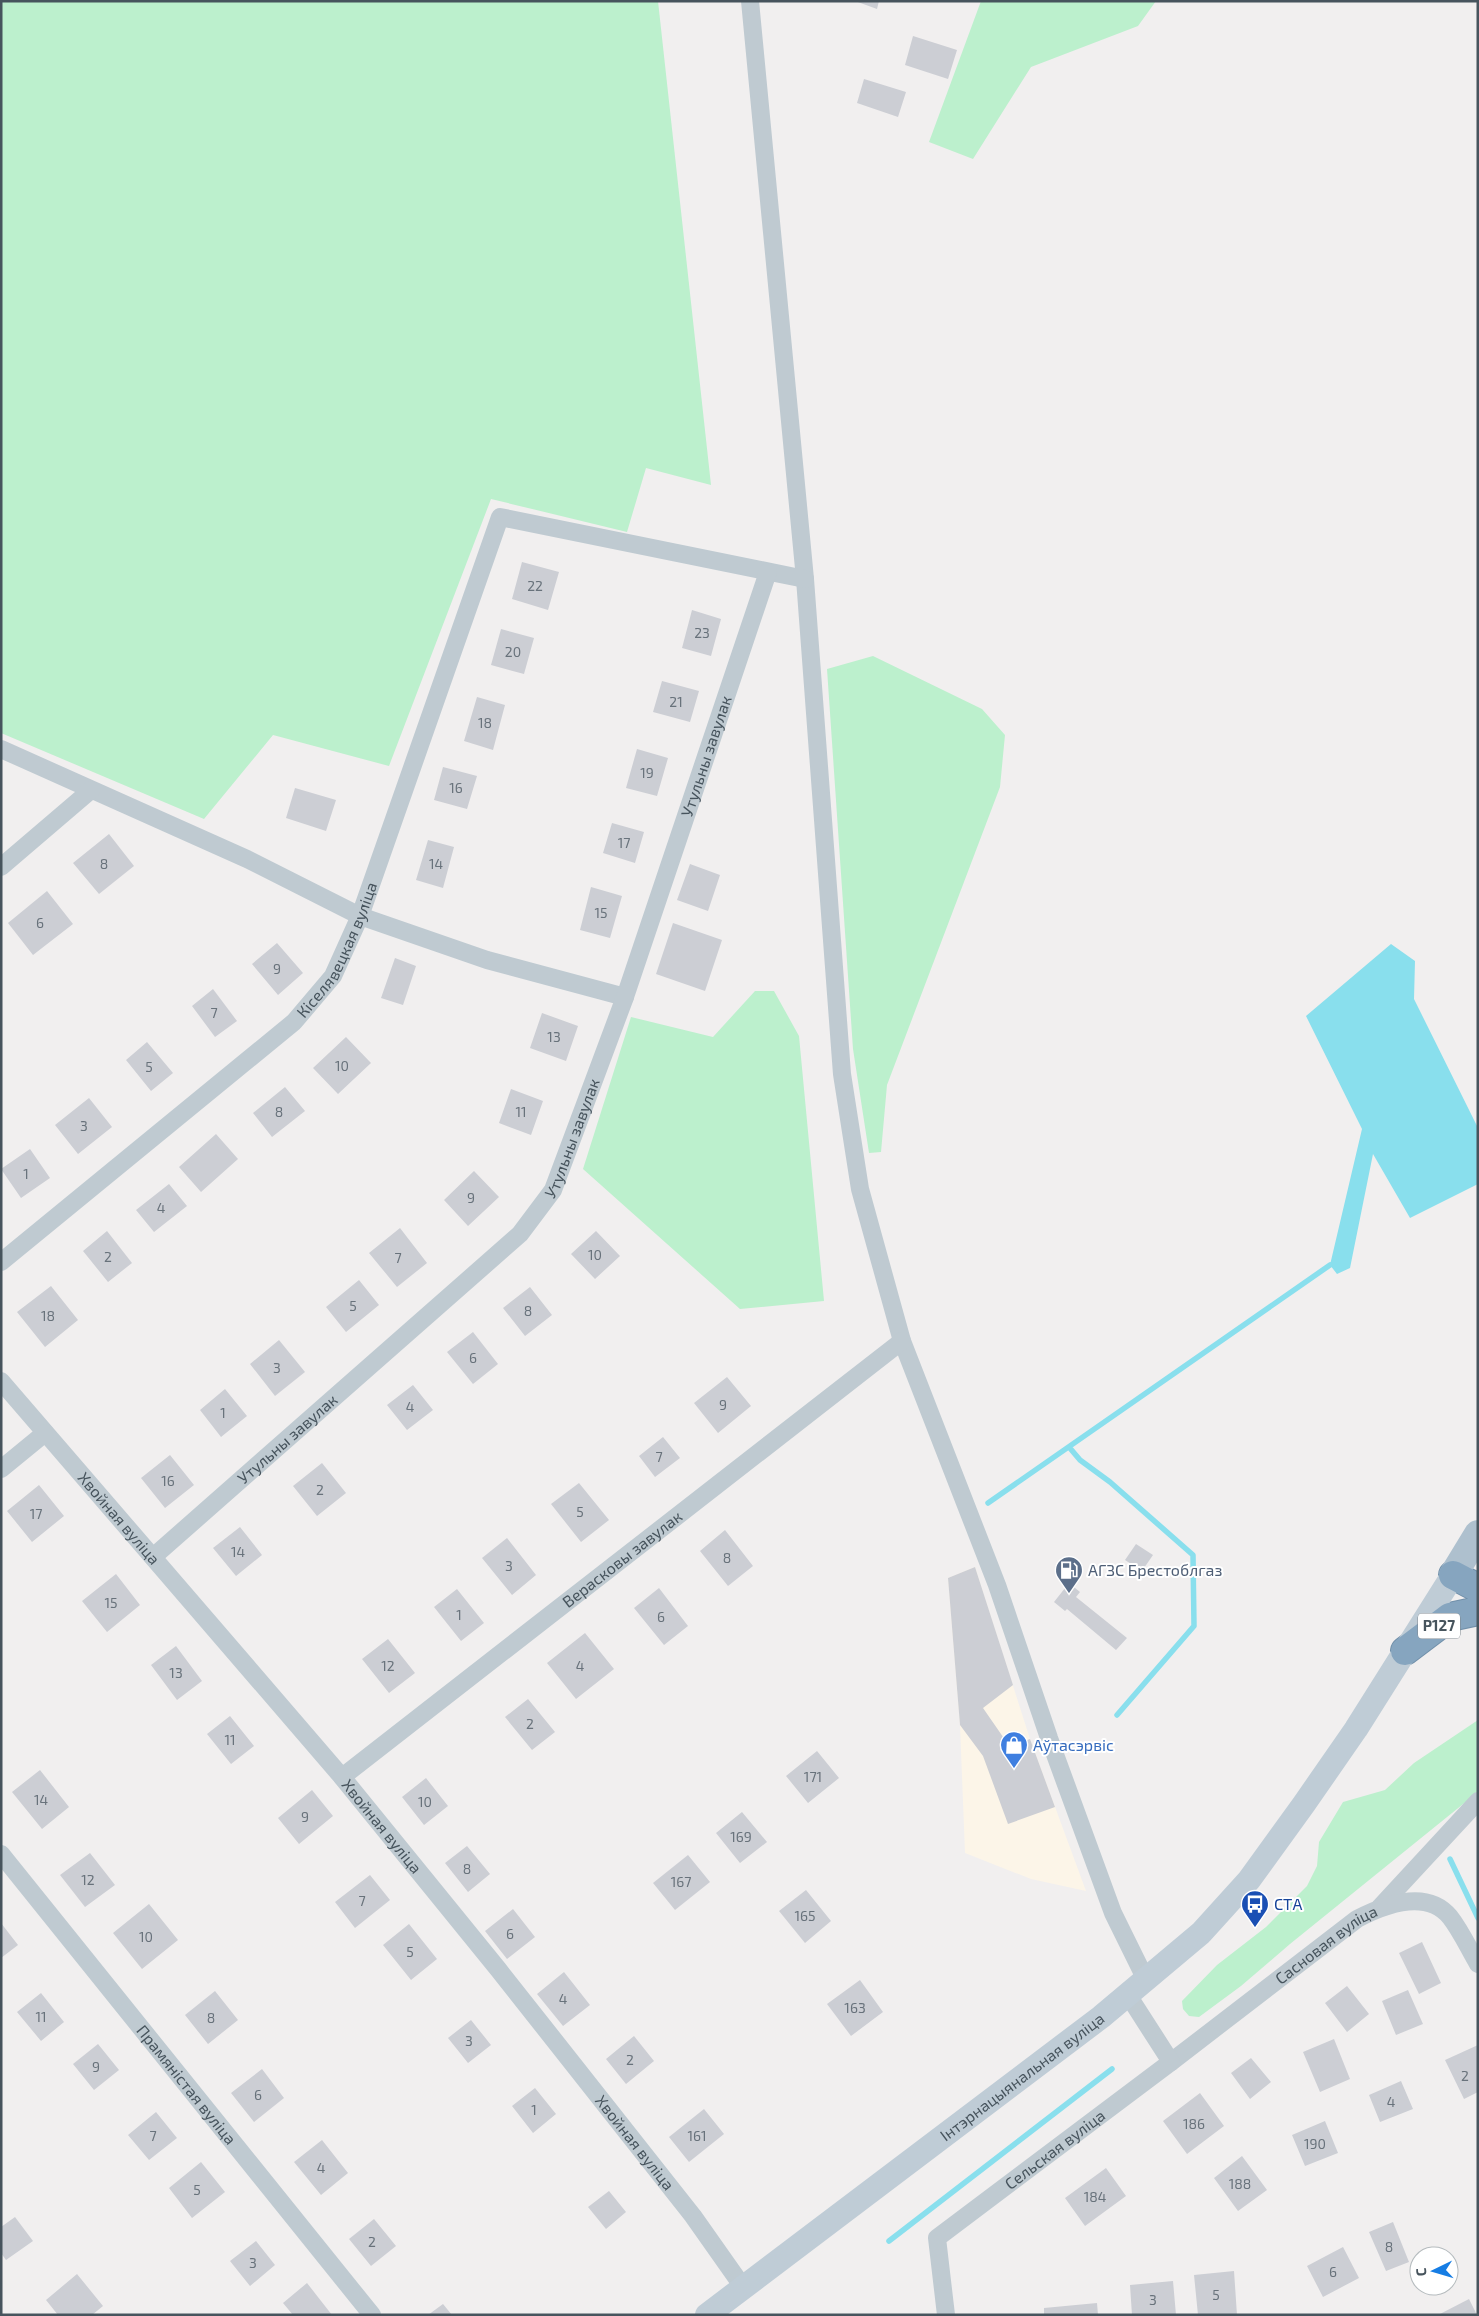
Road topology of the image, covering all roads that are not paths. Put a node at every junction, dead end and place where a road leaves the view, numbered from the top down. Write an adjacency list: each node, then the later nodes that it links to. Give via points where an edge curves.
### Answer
1 (750, 1): 3 (street)
2 (768, 572): 3 (street); 7 (street, Кіселявецкая вуліца, via 500,517); 8 (street, Утульны завулак)
3 (805, 579): 10 (street, via 842,1074 860,1189)
4 (1, 749): 5 (street)
5 (91, 790): 6 (street); 7 (street, via 247,860)
6 (1, 866)
7 (360, 916): 8 (street, via 487,960); 9 (street, Кіселявецкая вуліца, via 333,976 294,1022)
8 (626, 997): 15 (street, Утульны завулак, via 553,1190 520,1234)
9 (1, 1262)
10 (902, 1341): 20 (street, Верасковы завулак); 25 (street, via 997,1585 1113,1913)
11 (1, 1381): 12 (street, Хвойная вуліца)
12 (45, 1433): 13 (street); 15 (street, Хвойная вуліца)
13 (1, 1469)
14 (1478, 1534): 16 (main road, Р127)
15 (153, 1557): 20 (street, Хвойная вуліца)
16 (1453, 1576): 17 (highway); 19 (main road, Р127)
17 (1478, 1588)
18 (1478, 1611): 19 (highway, Р127, via 1450,1617)
19 (1405, 1651): 25 (main road, Інтэрнацыянальная вуліца / Р127, via 1356,1729 1249,1880 1208,1927)
20 (342, 1777): 28 (street, Хвойная вуліца, via 674,2193)
21 (1478, 1801): 23 (street)
22 (1, 1854): 29 (street, Прамяністая вуліца)
23 (1380, 1907): 24 (street, Сасновая вуліца, via 1401,1901 1430,1904 1449,1916); 27 (street, Сасновая вуліца, via 1357,1919)
24 (1478, 1964)
25 (1146, 1980): 26 (main road, Інтэрнацыянальная вуліца)
26 (1128, 1995): 27 (street); 28 (main road, Інтэрнацыянальная вуліца)
27 (1172, 2062): 31 (street, Сельская вуліца, via 937,2238)
28 (743, 2287): 30 (main road, Інтэрнацыянальная вуліца)
29 (372, 2315)
30 (707, 2315)
31 (946, 2315)

